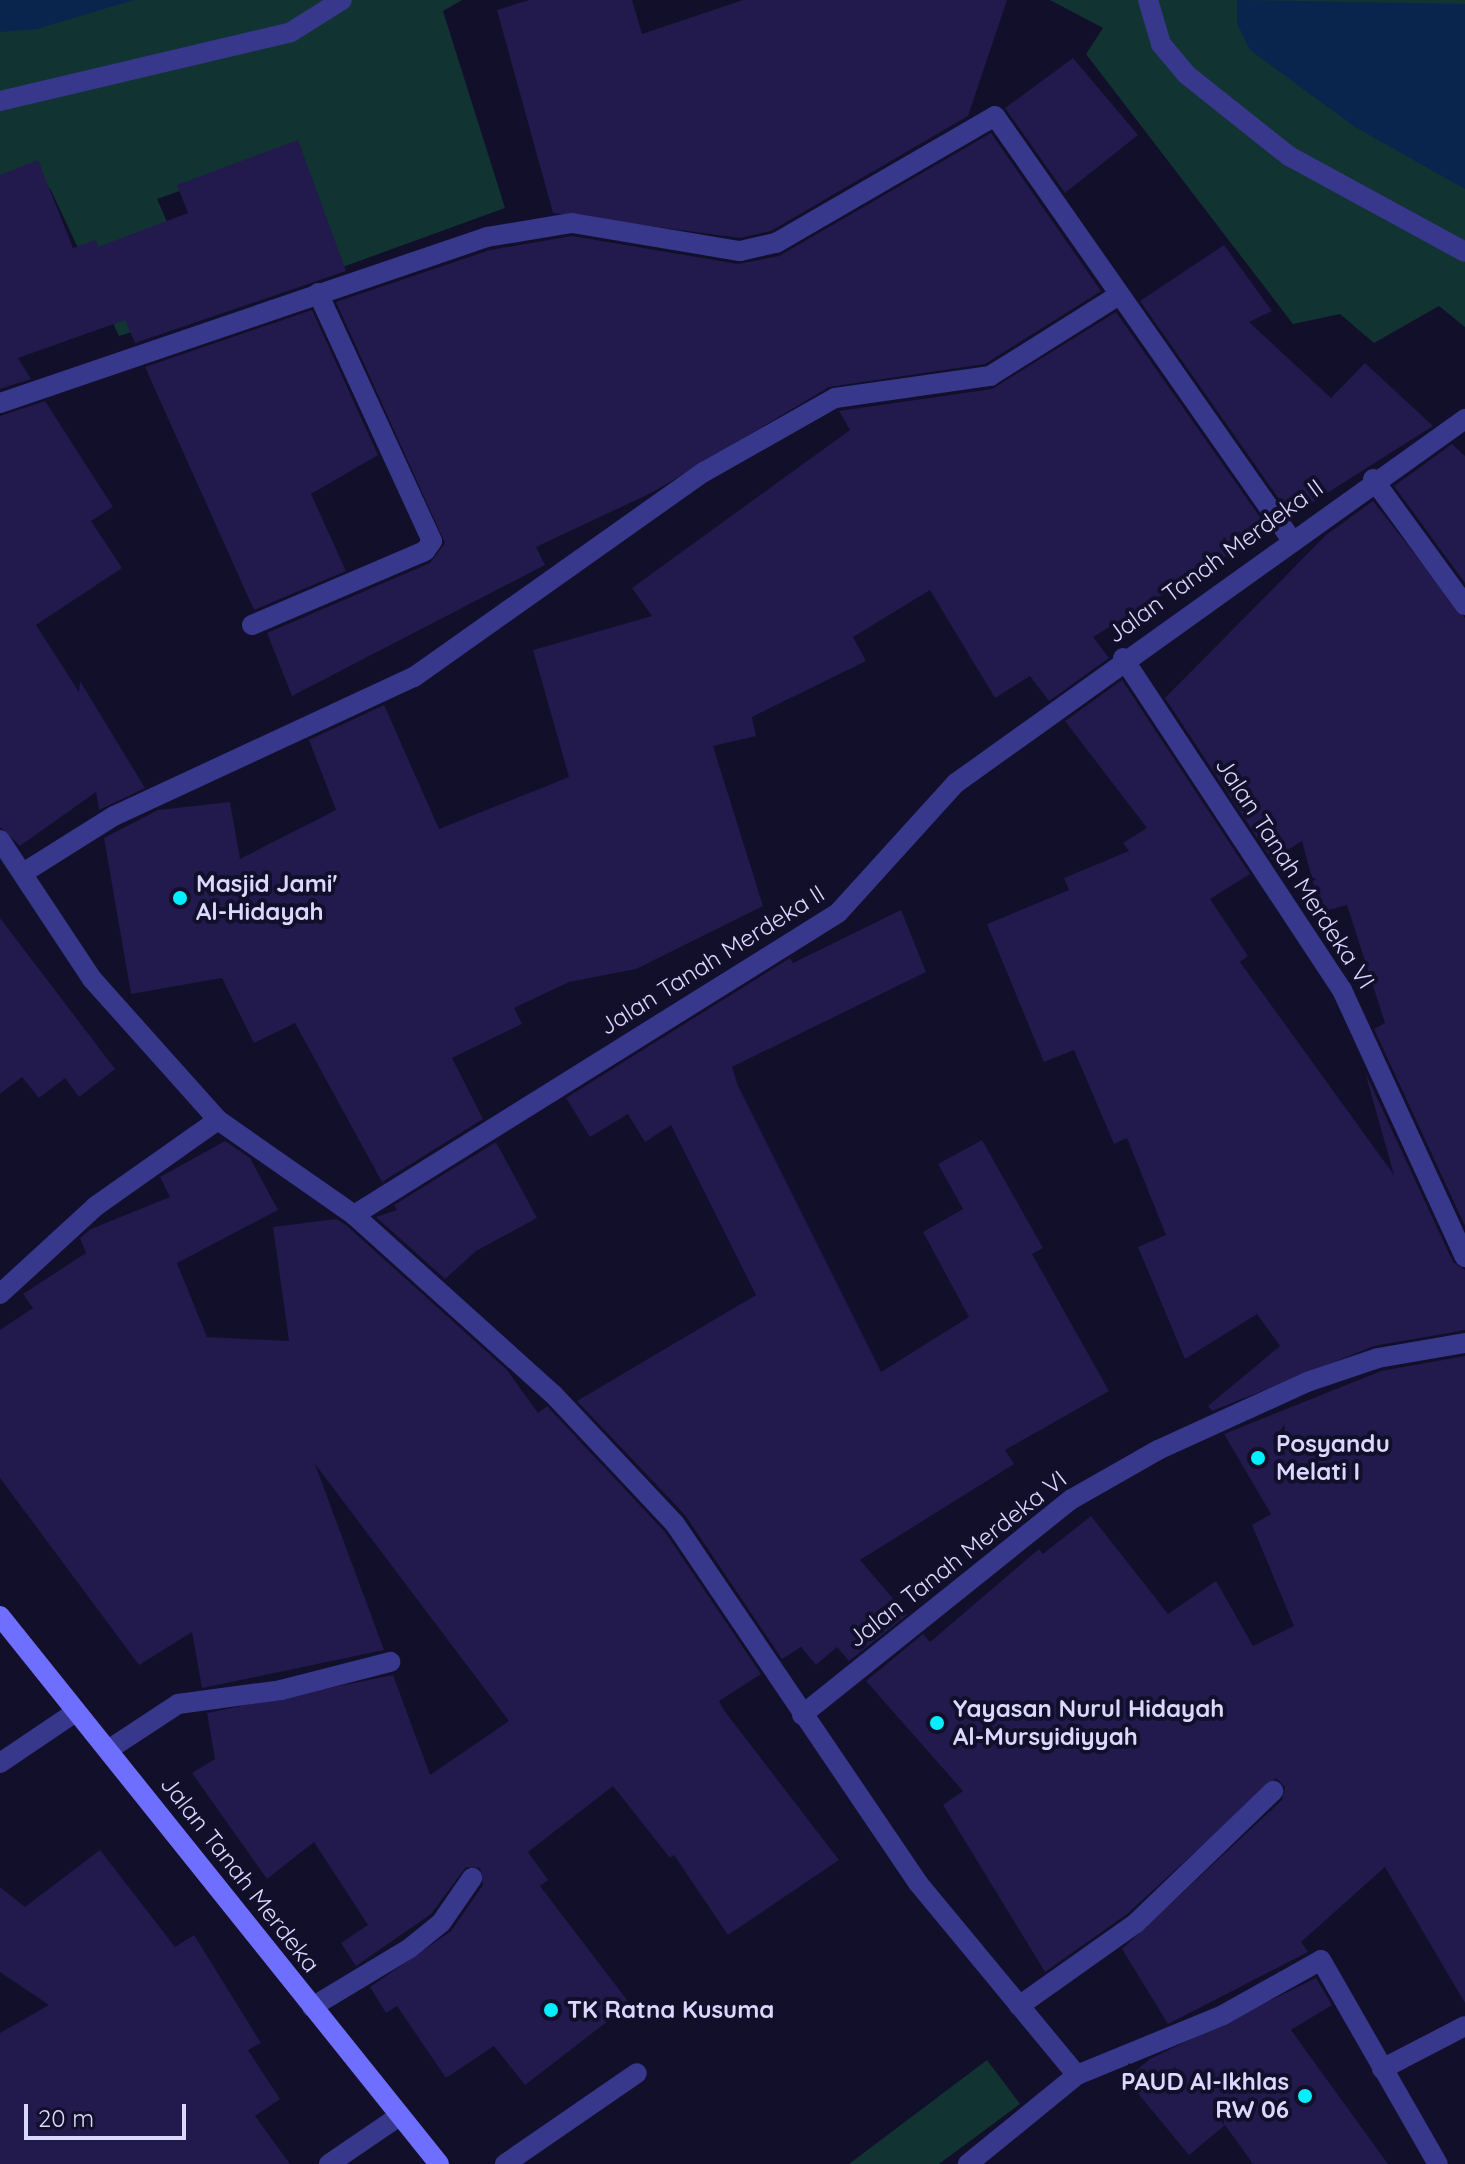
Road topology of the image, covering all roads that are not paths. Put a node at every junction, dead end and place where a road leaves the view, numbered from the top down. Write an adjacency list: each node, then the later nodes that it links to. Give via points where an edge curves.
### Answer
1 (342, 0): 3 (street, via 291,32)
2 (1148, 0): 4 (street, via 1161,44 1187,75 1289,156)
3 (0, 101)
4 (1465, 252)
5 (318, 293): 6 (street, via 487,237 572,223 740,251 776,243 995,116); 7 (street); 12 (street, via 432,541 425,551)
6 (1116, 297): 10 (street); 15 (street, via 990,376 835,398 704,472 414,677 114,816)
7 (0, 403)
8 (1465, 419): 9 (street, Jalan Tanah Merdeka II)
9 (1373, 479): 10 (street, Jalan Tanah Merdeka II); 11 (street)
10 (1291, 539): 13 (street, Jalan Tanah Merdeka II)
11 (1465, 605)
12 (252, 625)
13 (1123, 658): 17 (street, Jalan Tanah Merdeka II, via 956,783 838,913); 18 (street, Jalan Tanah Merdeka VI, via 1342,990)
14 (0, 840): 15 (street)
15 (23, 873): 16 (street, via 92,979)
16 (218, 1120): 17 (street); 19 (street, via 96,1206)
17 (354, 1215): 24 (street, via 553,1394 675,1524)
18 (1465, 1257)
19 (0, 1294)
20 (1465, 1343): 24 (street, Jalan Tanah Merdeka VI, via 1378,1358 1307,1382 1158,1450 1072,1499)
21 (0, 1616): 23 (street, Jalan Tanah Merdeka)
22 (390, 1662): 25 (street, via 281,1690 178,1704)
23 (74, 1713): 25 (street, Jalan Tanah Merdeka); 26 (street)
24 (802, 1715): 29 (street, via 918,1883)
25 (108, 1750): 30 (street, Jalan Tanah Merdeka)
26 (0, 1763)
27 (1273, 1791): 29 (street, via 1135,1924)
28 (472, 1878): 30 (street, via 441,1923 410,1948)
29 (1019, 2006): 34 (street)
30 (312, 2007): 35 (street, Jalan Tanah Merdeka)
31 (1465, 2026): 32 (street)
32 (1382, 2069): 34 (street, via 1321,1960 1223,2015); 40 (street)
33 (637, 2073): 38 (street)
34 (1077, 2075): 39 (street)
35 (398, 2117): 36 (street); 37 (street, Jalan Tanah Merdeka)
36 (329, 2164)
37 (439, 2164)
38 (505, 2164)
39 (968, 2164)
40 (1438, 2164)

